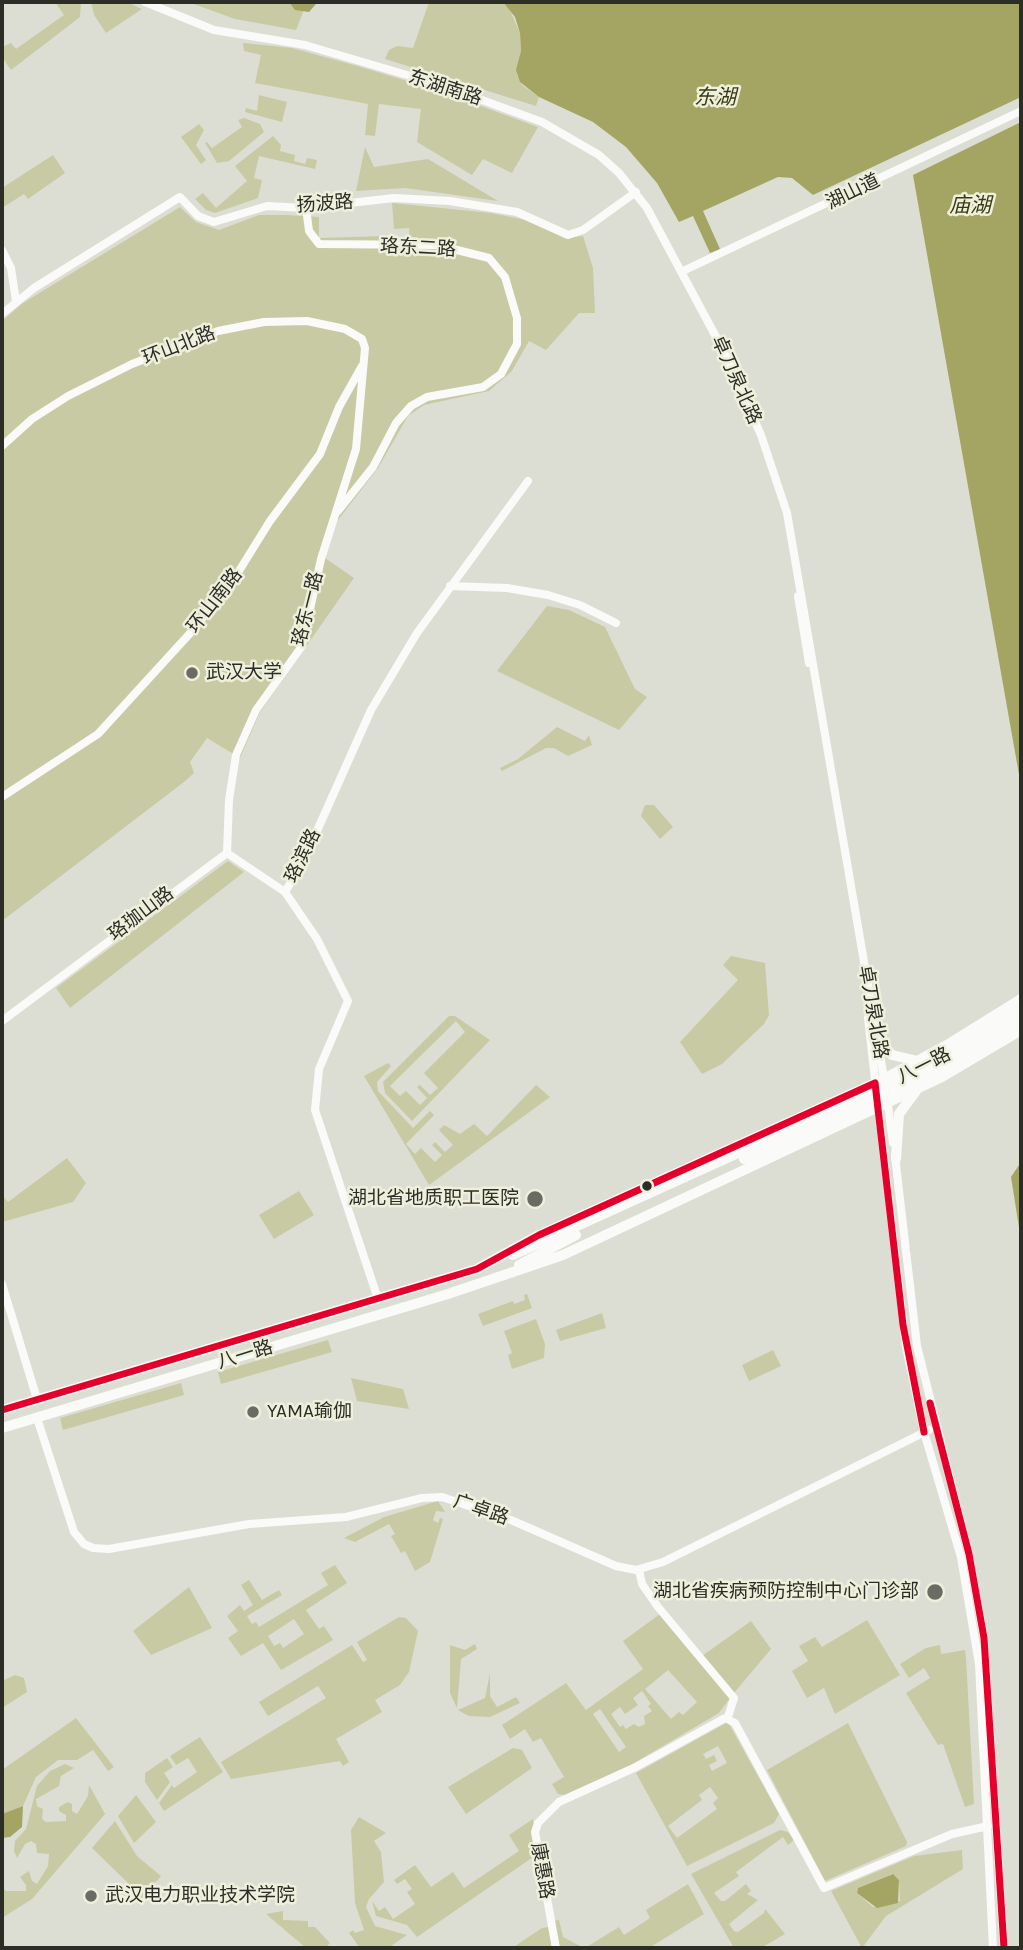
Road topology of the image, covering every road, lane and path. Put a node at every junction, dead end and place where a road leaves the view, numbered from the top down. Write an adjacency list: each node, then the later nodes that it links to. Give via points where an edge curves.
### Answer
1 (145, 2): 3 (street, 东湖南路, via 214,30 305,45 442,85 542,122 589,147)
2 (1021, 111): 6 (street, 湖山道)
3 (636, 192): 4 (street, 扬波路, via 583,230 568,235 517,212 450,201 394,198); 6 (street, 东湖南路)
4 (306, 208): 8 (street, 扬波路, via 258,207 214,222 198,216 180,197); 15 (street, 珞东二路, via 309,231 319,244 437,245 489,258 505,277 517,318 517,344 502,374 483,387 427,397 411,406)
5 (2, 250): 7 (street)
6 (683, 271): 14 (street, 卓刀泉北路, via 744,395)
7 (13, 286): 8 (street); 9 (street)
8 (25, 294): 9 (street)
9 (16, 301): 10 (street)
10 (2, 314)
11 (364, 358): 12 (street, 环山北路, via 358,335 307,321 264,322 218,331 121,369 68,396); 15 (street, 珞东一路, via 356,449); 18 (street, 环山南路, via 320,454 193,630 98,734)
12 (2, 446)
13 (528, 481): 16 (street, 珞滨路)
14 (780, 492): 26 (street, 卓刀泉北路, via 798,564); 28 (street, 卓刀泉北路)
15 (335, 516): 19 (street, 珞东一路, via 302,646 256,710 236,755)
16 (450, 586): 17 (street, via 507,588 562,598); 20 (street, 珞滨路, via 371,710 304,860)
17 (616, 623)
18 (2, 797)
19 (227, 853): 20 (street); 23 (street, 珞珈山路)
20 (285, 892): 38 (street, 珞滨路, via 317,939 348,1001 319,1069 315,1110)
21 (1021, 999): 27 (main road, 八一路)
22 (1021, 1011): 34 (main road, 八一路, via 906,1077)
23 (2, 1021)
24 (1021, 1021): 34 (main road, 八一路, via 920,1078)
25 (1021, 1030): 29 (main road, 八一路)
26 (878, 1039): 27 (main road, via 892,1055); 28 (street, 卓刀泉北路)
27 (918, 1061): 28 (main road, 八一路)
28 (880, 1081): 30 (street, 卓刀泉北路); 31 (main road, 八一路)
29 (919, 1088): 30 (main road, 八一路); 32 (main road, via 898,1115)
30 (883, 1104): 32 (street, 卓刀泉北路); 33 (main road, 八一路); 44 (street, 卓刀泉北路, via 903,1325)
31 (736, 1144): 33 (main road); 35 (main road, 八一路)
32 (896, 1159): 42 (street, 卓刀泉北路, via 915,1334)
33 (747, 1168): 36 (main road, 八一路, via 563,1255)
34 (567, 1236): 35 (main road, 八一路); 36 (main road, 八一路)
35 (477, 1269): 38 (main road, 八一路)
36 (489, 1280): 41 (main road, 八一路)
37 (2, 1284): 39 (street)
38 (378, 1299): 39 (main road, 八一路)
39 (37, 1399): 40 (main road, 八一路)
40 (2, 1410)
41 (37, 1418): 43 (main road, 八一路); 45 (street, 广卓路, via 74,1532 90,1548 109,1549 249,1524 346,1517 442,1497 511,1520 616,1566)
42 (936, 1427): 44 (street); 50 (street, 卓刀泉北路, via 969,1554 984,1638)
43 (2, 1428)
44 (924, 1432): 45 (street); 47 (street, 卓刀泉北路, via 945,1493 971,1605)
45 (639, 1570): 46 (street, via 649,1595 734,1698)
46 (727, 1717): 47 (street, via 735,1723 824,1888 952,1835); 48 (street, 康惠路, via 636,1767 559,1802 538,1823)
47 (988, 1826): 49 (street, 卓刀泉北路)
48 (556, 1948)
49 (993, 1948)
50 (1004, 1948)

